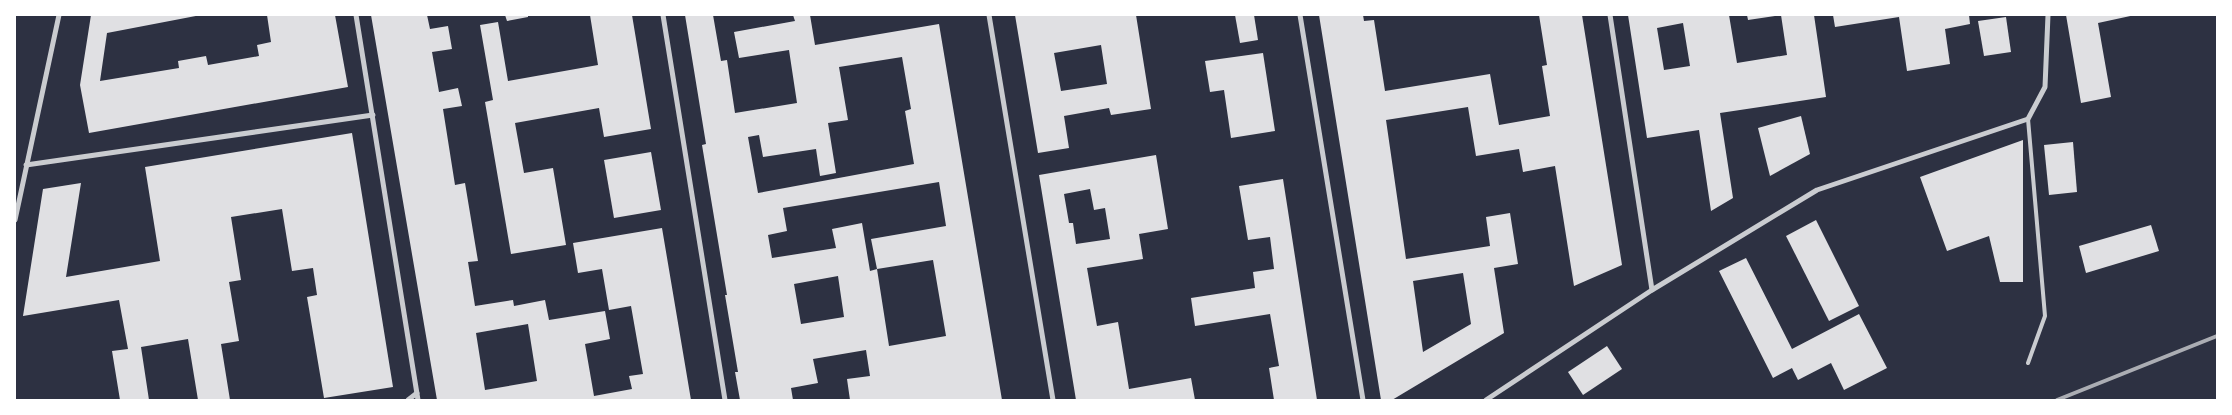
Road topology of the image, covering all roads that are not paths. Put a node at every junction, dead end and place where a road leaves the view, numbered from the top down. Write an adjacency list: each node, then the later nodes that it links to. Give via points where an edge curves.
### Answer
1 (59, 15): 10 (street)
2 (356, 15): 8 (street)
3 (663, 15): 17 (street)
4 (988, 15): 18 (street)
5 (1300, 15): 19 (street)
6 (1610, 15): 12 (street)
7 (2048, 15): 9 (street, via 2045,87)
8 (373, 115): 10 (street); 14 (street)
9 (2028, 120): 12 (street, via 1817,190); 13 (lane, via 2045,316)
10 (26, 164): 11 (street)
11 (15, 220)
12 (1652, 290): 20 (street)
13 (2028, 363)
14 (416, 393): 15 (street); 16 (street)
15 (408, 400)
16 (418, 400)
17 (725, 400)
18 (1053, 400)
19 (1362, 400)
20 (1486, 400)

